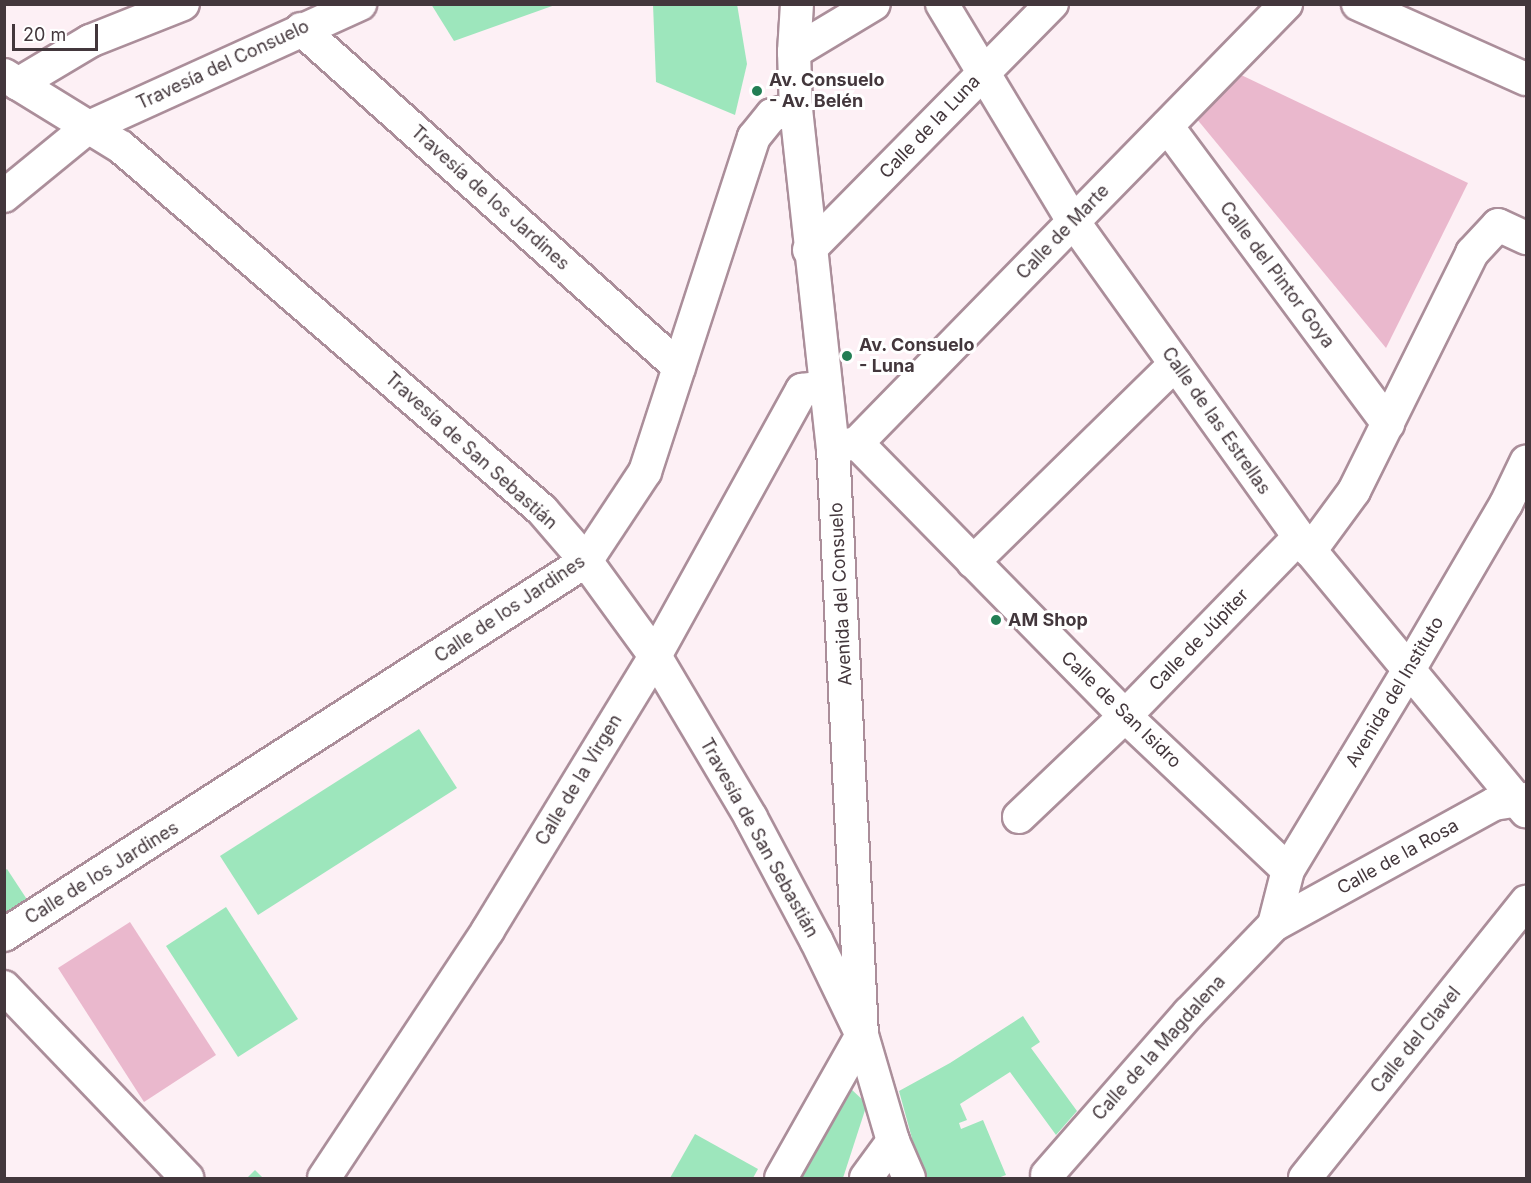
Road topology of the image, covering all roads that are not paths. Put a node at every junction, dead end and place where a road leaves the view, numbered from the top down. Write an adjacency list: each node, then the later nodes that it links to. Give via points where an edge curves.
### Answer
1 (183, 4): 13 (street, via 90,41)
2 (360, 4): 9 (street, Travesía del Consuelo)
3 (798, 4): 10 (street, Avenida del Consuelo)
4 (874, 4): 10 (street)
5 (942, 4): 11 (street, Calle de las Estrellas)
6 (1052, 4): 11 (street, Calle de la Luna)
7 (1286, 4): 15 (street, Calle de Marte)
8 (1358, 4): 12 (street)
9 (301, 29): 16 (street, Travesía del Consuelo); 22 (street, Travesía de los Jardines)
10 (794, 52): 14 (street, Avenida del Consuelo)
11 (983, 73): 18 (street, Calle de las Estrellas); 20 (street, Calle de la Luna)
12 (1527, 79)
13 (11, 80): 16 (street, Travesía de San Sebastián)
14 (795, 109): 20 (street, Avenida del Consuelo); 22 (street, Calle de los Jardines, via 772,115 754,137)
15 (1167, 126): 18 (street, Calle de Marte); 24 (street, Calle del Pintor Goya)
16 (87, 128): 17 (street, Travesía del Consuelo); 28 (street, Travesía de San Sebastián, via 121,147 533,502)
17 (4, 196)
18 (1073, 221): 21 (street, Calle de las Estrellas); 25 (street, Calle de Marte)
19 (1527, 238): 24 (street, via 1498,225 1472,253)
20 (810, 250): 23 (street, Avenida del Consuelo)
21 (1175, 364): 27 (street, Calle de las Estrellas); 29 (street)
22 (679, 367): 28 (street, Calle de los Jardines, via 645,472)
23 (826, 387): 25 (street, Avenida del Consuelo); 30 (street, Calle de la Virgen, via 802,390)
24 (1388, 424): 27 (street, via 1354,491)
25 (845, 445): 29 (street, Calle de San Isidro); 40 (street, Avenida del Consuelo)
26 (1527, 462): 31 (street, Avenida del Instituto)
27 (1305, 544): 31 (street, Calle de las Estrellas); 32 (street, Calle de Júpiter)
28 (586, 561): 30 (street, Travesía de San Sebastián); 38 (street, Calle de los Jardines)
29 (973, 562): 32 (street, Calle de San Isidro)
30 (655, 656): 40 (street, Travesía de San Sebastián, via 751,818); 44 (street, Calle de la Virgen, via 488,930)
31 (1410, 668): 33 (street, Calle de las Estrellas); 35 (street, Avenida del Instituto)
32 (1125, 716): 34 (street, Calle de Júpiter); 35 (street, Calle de San Isidro)
33 (1524, 804): 37 (street, Calle de la Rosa, via 1494,804)
34 (1019, 817)
35 (1288, 870): 37 (street, Avenida del Instituto)
36 (1527, 902): 48 (street, Calle del Clavel)
37 (1274, 925): 42 (street, Calle de la Magdalena, via 1189,1013)
38 (4, 934)
39 (4, 987): 43 (street)
40 (862, 1035): 41 (street, Avenida del Consuelo); 45 (street)
41 (893, 1141): 46 (street); 47 (street, Avenida del Consuelo)
42 (1048, 1177)
43 (187, 1179)
44 (324, 1179)
45 (781, 1179)
46 (866, 1179)
47 (909, 1179)
48 (1305, 1179)

